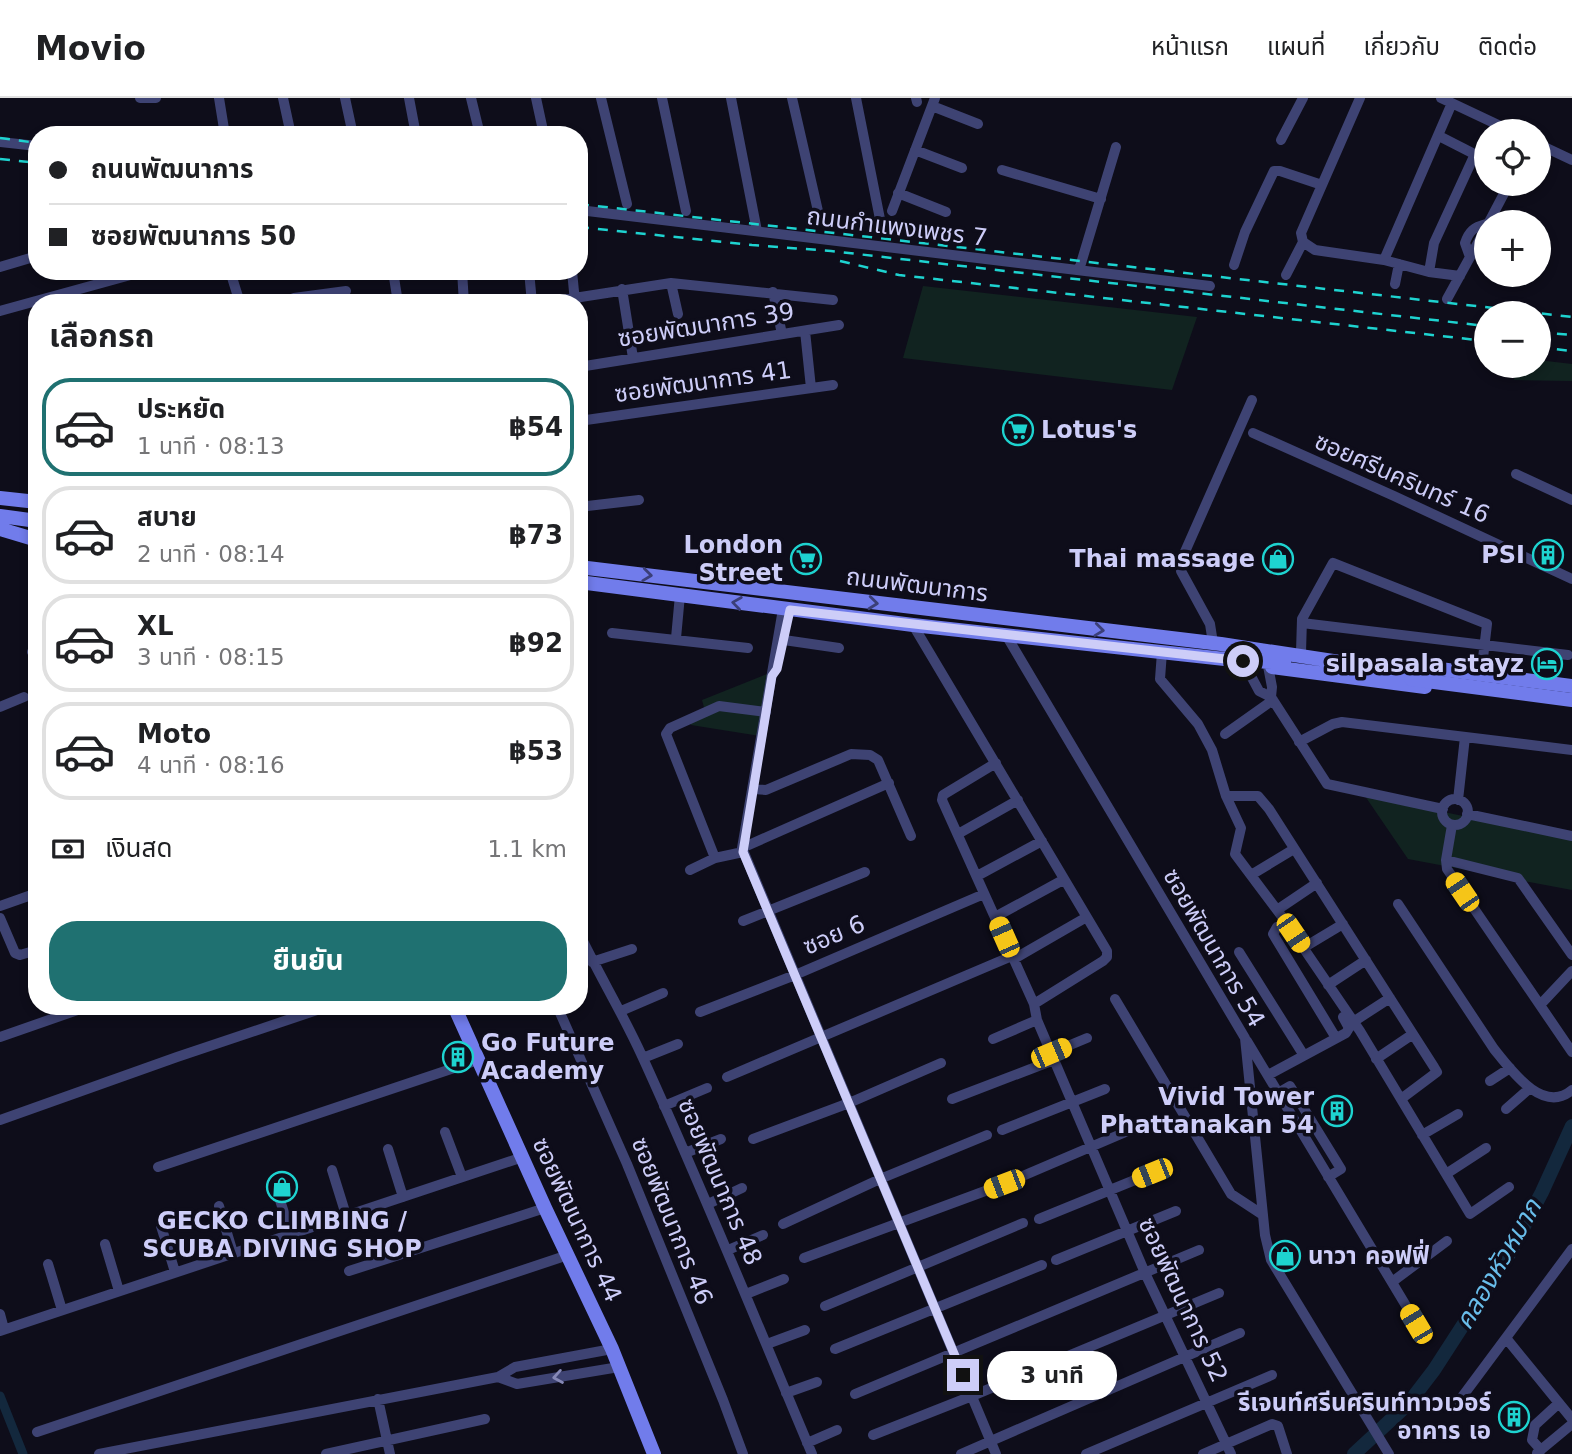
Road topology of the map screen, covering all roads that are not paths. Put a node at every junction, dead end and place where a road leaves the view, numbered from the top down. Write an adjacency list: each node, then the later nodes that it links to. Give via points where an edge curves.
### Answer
1 (140, 98): 2 (street)
2 (155, 98)
3 (219, 98): 21 (street)
4 (283, 98): 22 (street)
5 (345, 98): 23 (street)
6 (409, 98): 24 (street)
7 (471, 98): 25 (street)
8 (536, 98): 26 (street)
9 (601, 98): 42 (street)
10 (662, 98): 44 (street)
11 (731, 98): 49 (street)
12 (792, 98): 45 (street)
13 (856, 98): 48 (street)
14 (1303, 98): 28 (street)
15 (1360, 98): 39 (street)
16 (1441, 98): 18 (street)
17 (933, 102): 20 (street); 32 (street)
18 (1452, 103): 19 (street); 27 (street)
19 (1486, 119)
20 (978, 124)
21 (224, 126)
22 (290, 126)
23 (351, 126)
24 (414, 126)
25 (478, 126)
26 (542, 126)
27 (1439, 136): 34 (street); 53 (street)
28 (1281, 140)
29 (0, 142): 30 (street)
30 (28, 145)
31 (1116, 147): 41 (street)
32 (915, 150): 37 (street); 40 (street)
33 (1551, 150): 36 (street)
34 (1474, 154)
35 (1474, 157): 58 (street, via 1434,243)
36 (1572, 160)
37 (962, 168)
38 (1002, 170): 41 (street)
39 (1322, 185): 50 (street); 55 (street, via 1274,171)
40 (898, 193): 46 (street); 47 (street)
41 (1101, 199): 57 (street)
42 (627, 204)
43 (588, 211): 49 (street, ถนนกำแพงเพชร 7)
44 (686, 211)
45 (818, 211)
46 (892, 211)
47 (946, 212)
48 (880, 219)
49 (757, 231): 57 (street, ถนนกำแพงเพชร 7)
50 (1302, 239): 53 (street, via 1315,250); 59 (street)
51 (1474, 249): 60 (street)
52 (28, 259): 56 (street)
53 (1384, 260): 54 (street)
54 (1399, 264): 58 (street); 63 (street)
55 (1234, 265)
56 (0, 267)
57 (1079, 270): 64 (street, ถนนกำแพงเพชร 7)
58 (1429, 272): 60 (street)
59 (1286, 275)
60 (1460, 276): 72 (street)
61 (112, 280): 68 (street)
62 (671, 283): 65 (street); 67 (street); 75 (street)
63 (1395, 284)
64 (1210, 286)
65 (622, 289): 70 (street); 79 (street)
66 (346, 291): 69 (street)
67 (773, 292): 71 (street); 78 (street)
68 (62, 294)
69 (324, 294)
70 (588, 297)
71 (833, 299)
72 (1447, 299)
73 (28, 303): 74 (street)
74 (0, 311)
75 (678, 314)
76 (839, 326): 77 (street, ซอยพัฒนาการ 39)
77 (804, 331): 78 (street, ซอยพัฒนาการ 39); 82 (street)
78 (782, 334): 79 (street, ซอยพัฒนาการ 39)
79 (633, 358): 80 (street, ซอยพัฒนาการ 39)
80 (588, 366)
81 (833, 385): 82 (street, ซอยพัฒนาการ 41)
82 (811, 388): 84 (street, ซอยพัฒนาการ 41)
83 (1252, 400): 110 (street, via 1180,563 1210,624)
84 (588, 420)
85 (1253, 433): 100 (street, ซอยศรีนครินทร์ 16)
86 (1516, 474): 89 (street)
87 (0, 498): 90 (main road)
88 (639, 500): 92 (street)
89 (1572, 500)
90 (28, 502)
91 (28, 504): 93 (main road)
92 (588, 506)
93 (0, 508)
94 (0, 516): 95 (main road)
95 (28, 520)
96 (0, 528): 97 (main road); 98 (main road)
97 (28, 532)
98 (28, 537)
99 (588, 568): 110 (main road, ถนนพัฒนาการ, one-way to 110)
100 (1572, 579)
101 (588, 583): 102 (main road, ถนนพัฒนาการ)
102 (680, 595): 103 (main road, ถนนพัฒนาการ, one-way to 102); 108 (street)
103 (787, 610): 105 (main road, ถนนพัฒนาการ); 109 (street); 120 (street)
104 (1302, 622): 111 (street); 111 (street, via 1333,563 1487,624); 115 (street)
105 (913, 625): 107 (main road, ถนนพัฒนาการ); 136 (street)
106 (612, 633): 108 (street)
107 (1006, 635): 114 (main road, ถนนพัฒนาการ); 199 (street, ซอยพัฒนาการ 54)
108 (676, 638): 112 (street)
109 (784, 640): 113 (street); 120 (street)
110 (1213, 643): 116 (main road, ถนนพัฒนาการ)
111 (1486, 645): 117 (street); 119 (street)
112 (748, 648)
113 (839, 649)
114 (1162, 652): 116 (main road, ถนนพัฒนาการ); 139 (street, via 1160,679 1198,724 1212,750)
115 (1301, 652): 116 (main road, ถนนพัฒนาการ); 119 (main road, ถนนพัฒนาการ)
116 (1247, 654): 118 (main road, ถนนพัฒนาการ); 121 (main road, ถนนพัฒนาการ); 126 (street, via 1259,692)
117 (1568, 655)
118 (1268, 666): 126 (street); 128 (main road, ถนนพัฒนาการ)
119 (1482, 675): 122 (main road, ถนนพัฒนาการ)
120 (772, 676): 131 (street)
121 (1412, 676): 124 (main road, ถนนพัฒนาการ); 127 (main road, ถนนพัฒนาการ, bridge)
122 (1536, 682): 123 (main road, ถนนพัฒนาการ); 128 (main road, via 1541,688)
123 (1572, 686)
124 (1572, 694)
125 (24, 697): 130 (street)
126 (1272, 699): 132 (street); 134 (street)
127 (1572, 700)
128 (1536, 701): 129 (main road, ถนนพัฒนาการ)
129 (1572, 706)
130 (0, 707)
131 (766, 712): 138 (street); 151 (street, via 719,706 666,734)
132 (1225, 734)
133 (1465, 737): 134 (street, via 1342,722); 135 (street); 141 (street)
134 (1299, 742): 142 (street, via 1327,784)
135 (1572, 750)
136 (996, 763): 140 (street); 145 (street, ซอยพัฒนาการ 52, via 942,796)
137 (889, 783): 138 (street, via 878,760 851,754 766,790); 146 (street); 150 (street)
138 (753, 789): 150 (street)
139 (1226, 796): 149 (street, via 1258,796); 155 (street, via 1241,828 1235,854)
140 (1018, 800): 145 (street); 148 (street)
141 (1458, 800): 142 (street, via 1449,801); 143 (street, via 1465,804)
142 (1443, 809): 144 (street, via 1444,819)
143 (1467, 814): 144 (street, via 1462,823); 147 (street)
144 (1452, 825): 152 (street)
145 (958, 834): 156 (street, ซอยพัฒนาการ 52)
146 (911, 836)
147 (1572, 836)
148 (1042, 841): 156 (street); 157 (street)
149 (1294, 849): 155 (street); 158 (street)
150 (743, 850): 151 (street); 164 (street)
151 (715, 858): 153 (street)
152 (1446, 860): 175 (street, via 1518,878); 186 (street, via 1447,869)
153 (691, 870)
154 (865, 872): 164 (street)
155 (1251, 875): 163 (street)
156 (977, 876): 159 (street, ซอยพัฒนาการ 52)
157 (1063, 880): 165 (street); 167 (street)
158 (1317, 883): 163 (street); 169 (street)
159 (984, 894): 165 (street, ซอยพัฒนาการ 52); 180 (street, ซอย 6)
160 (28, 896): 162 (street)
161 (1398, 904): 210 (street)
162 (0, 906)
163 (1277, 910): 170 (street)
164 (768, 911): 168 (street); 180 (street)
165 (995, 917): 176 (street, ซอยพัฒนาการ 52)
166 (0, 918): 173 (street, via 15,953)
167 (1085, 918): 176 (street); 185 (street, via 1107,957)
168 (743, 921)
169 (1343, 924): 170 (street); 177 (street)
170 (1303, 947): 181 (street)
171 (632, 948): 178 (street)
172 (1239, 952): 204 (street)
173 (28, 953)
174 (588, 953): 178 (street, ซอยพัฒนาการ 48)
175 (1572, 955)
176 (1013, 958): 185 (street, ซอยพัฒนาการ 52); 196 (street)
177 (1366, 960): 181 (street); 183 (street)
178 (592, 962): 187 (street, ซอยพัฒนาการ 48)
179 (1572, 971): 186 (street)
180 (795, 975): 188 (street, ซอย 6); 196 (street)
181 (1328, 985): 194 (street)
182 (663, 993): 187 (street)
183 (1390, 998): 194 (street); 195 (street)
184 (1115, 999): 256 (street, via 1231,1194)
185 (1034, 1004): 193 (street, ซอยพัฒนาการ 52)
186 (1540, 1005): 203 (street)
187 (621, 1011): 206 (street, ซอยพัฒนาการ 48)
188 (700, 1012)
189 (63, 1015): 197 (street)
190 (302, 1015): 225 (street)
191 (458, 1015): 208 (main road, ซอยพัฒนาการ 44)
192 (561, 1015): 327 (street, ซอยพัฒนาการ 46, via 627,1164)
193 (1037, 1020): 201 (street); 205 (street, ซอยพัฒนาการ 52)
194 (1353, 1022): 207 (street)
195 (1413, 1034): 207 (street); 219 (street, via 1437,1072)
196 (821, 1036): 212 (street); 221 (street)
197 (0, 1037)
198 (1087, 1038): 205 (street)
199 (1245, 1038): 211 (street); 256 (street, ซอยพัฒนาการ 54)
200 (1336, 1038): 200 (street, via 1346,1033 1347,1022 1286,928 1277,927 1274,939); 204 (street)
201 (993, 1039)
202 (678, 1044): 206 (street)
203 (1572, 1052)
204 (1303, 1054): 211 (street)
205 (1052, 1056): 218 (street); 220 (street, ซอยพัฒนาการ 52)
206 (643, 1058): 222 (street, ซอยพัฒนาการ 48)
207 (1376, 1059): 219 (street)
208 (478, 1060): 237 (main road, ซอยพัฒนาการ 44); 238 (street)
209 (941, 1063): 221 (street)
210 (1510, 1068): 213 (street); 215 (street)
211 (1268, 1075): 281 (street)
212 (727, 1077)
213 (1490, 1081)
214 (707, 1088): 222 (street)
215 (1530, 1088): 217 (street, via 1549,1098); 223 (street)
216 (1105, 1089): 220 (street)
217 (1572, 1090)
218 (952, 1099)
219 (1401, 1099): 230 (street)
220 (1072, 1102): 226 (street); 233 (street, ซอยพัฒนาการ 52)
221 (849, 1103): 232 (street); 244 (street)
222 (664, 1106): 236 (street, ซอยพัฒนาการ 48)
223 (1506, 1110)
224 (1458, 1114): 230 (street)
225 (0, 1121)
226 (1002, 1130)
227 (1128, 1131): 233 (street)
228 (445, 1132): 243 (street)
229 (986, 1135): 244 (street)
230 (1422, 1135): 241 (street)
231 (721, 1139): 236 (street)
232 (753, 1139)
233 (1091, 1147): 242 (street); 249 (street, ซอยพัฒนาการ 52)
234 (1486, 1148): 241 (street)
235 (388, 1149): 250 (street)
236 (685, 1153): 251 (street, ซอยพัฒนาการ 48)
237 (523, 1157): 243 (street); 253 (main road, ซอยพัฒนาการ 44)
238 (158, 1167)
239 (332, 1170): 255 (street)
240 (1152, 1173): 249 (street)
241 (1446, 1174): 246 (street, via 1470,1214)
242 (1025, 1175)
243 (462, 1177): 250 (street)
244 (880, 1179): 258 (street); 260 (street)
245 (1004, 1184): 258 (street)
246 (1509, 1187)
247 (276, 1188): 263 (street)
248 (743, 1188): 251 (street)
249 (1109, 1190): 257 (street); 262 (street, ซอยพัฒนาการ 52)
250 (403, 1197): 255 (street)
251 (708, 1203): 268 (street, ซอยพัฒนาการ 48)
252 (219, 1206): 270 (street)
253 (545, 1208): 271 (main road, ซอยพัฒนาการ 44); 277 (street)
254 (1176, 1211): 262 (street)
255 (346, 1215): 263 (street)
256 (1263, 1215): 334 (street, ซอยพัฒนาการ 54, via 1271,1260)
257 (1039, 1219)
258 (900, 1223): 272 (street); 276 (street)
259 (1023, 1223): 276 (street)
260 (783, 1224)
261 (161, 1226): 278 (street)
262 (1127, 1231): 273 (street); 279 (street, ซอยพัฒนาการ 52)
263 (290, 1234): 270 (street)
264 (764, 1235): 268 (street)
265 (1447, 1241): 281 (street)
266 (105, 1244): 282 (street)
267 (1572, 1249): 294 (street)
268 (728, 1250): 284 (street, ซอยพัฒนาการ 48)
269 (1199, 1251): 279 (street)
270 (233, 1253): 278 (street)
271 (568, 1255): 296 (main road, ซอยพัฒนาการ 44); 315 (street)
272 (804, 1258)
273 (1056, 1260)
274 (48, 1264): 287 (street)
275 (1042, 1265): 286 (street)
276 (918, 1266): 285 (street); 286 (street)
277 (349, 1271)
278 (175, 1272): 282 (street)
279 (1145, 1273): 289 (street, ซอยพัฒนาการ 52); 298 (street)
280 (785, 1279): 284 (street)
281 (1391, 1282): 290 (street)
282 (119, 1291): 287 (street)
283 (1219, 1293): 289 (street)
284 (746, 1294): 295 (street, ซอยพัฒนาการ 48)
285 (825, 1306)
286 (935, 1308): 297 (street); 298 (street)
287 (62, 1310): 291 (street)
288 (0, 1314): 291 (street)
289 (1165, 1316): 299 (street, ซอยพัฒนาการ 52); 306 (street)
290 (1416, 1324)
291 (2, 1330)
292 (805, 1330): 295 (street)
293 (1240, 1333): 299 (street)
294 (1506, 1338): 308 (street); 310 (street)
295 (767, 1344): 304 (street, ซอยพัฒนาการ 48)
296 (612, 1349): 300 (main road, ซอยพัฒนาการ 44); 302 (street, via 514,1367)
297 (835, 1349)
298 (954, 1354): 305 (street); 306 (street)
299 (1185, 1359): 309 (street, ซอยพัฒนาการ 52); 318 (street)
300 (619, 1367): 302 (street, one-way to 302, via 517,1384); 326 (main road, ซอยพัฒนาการ 44)
301 (1272, 1375): 309 (street)
302 (498, 1377): 307 (street)
303 (817, 1382): 304 (street)
304 (786, 1393): 319 (street, ซอยพัฒนาการ 48)
305 (855, 1394)
306 (972, 1396): 316 (street); 318 (street)
307 (379, 1399): 317 (street); 323 (street)
308 (1559, 1403): 312 (street); 322 (street, via 1535,1424 1532,1440)
309 (1209, 1404): 320 (street, ซอยพัฒนาการ 52); 321 (street)
310 (1453, 1409)
311 (485, 1419): 317 (street)
312 (1572, 1419)
313 (1572, 1424): 322 (street)
314 (837, 1430): 319 (street)
315 (37, 1432)
316 (873, 1434)
317 (387, 1441): 324 (street); 325 (street)
318 (991, 1442): 329 (street); 330 (street)
319 (807, 1443): 328 (street, ซอยพัฒนาการ 48)
320 (1229, 1449): 332 (street); 333 (street, via 1275,1424)
321 (1105, 1450): 331 (street)
322 (1538, 1452)
323 (99, 1454)
324 (326, 1454)
325 (390, 1454)
326 (654, 1454)
327 (743, 1454)
328 (811, 1454)
329 (961, 1454)
330 (996, 1454)
331 (1086, 1454)
332 (1203, 1454)
333 (1287, 1454)
334 (1388, 1454)

